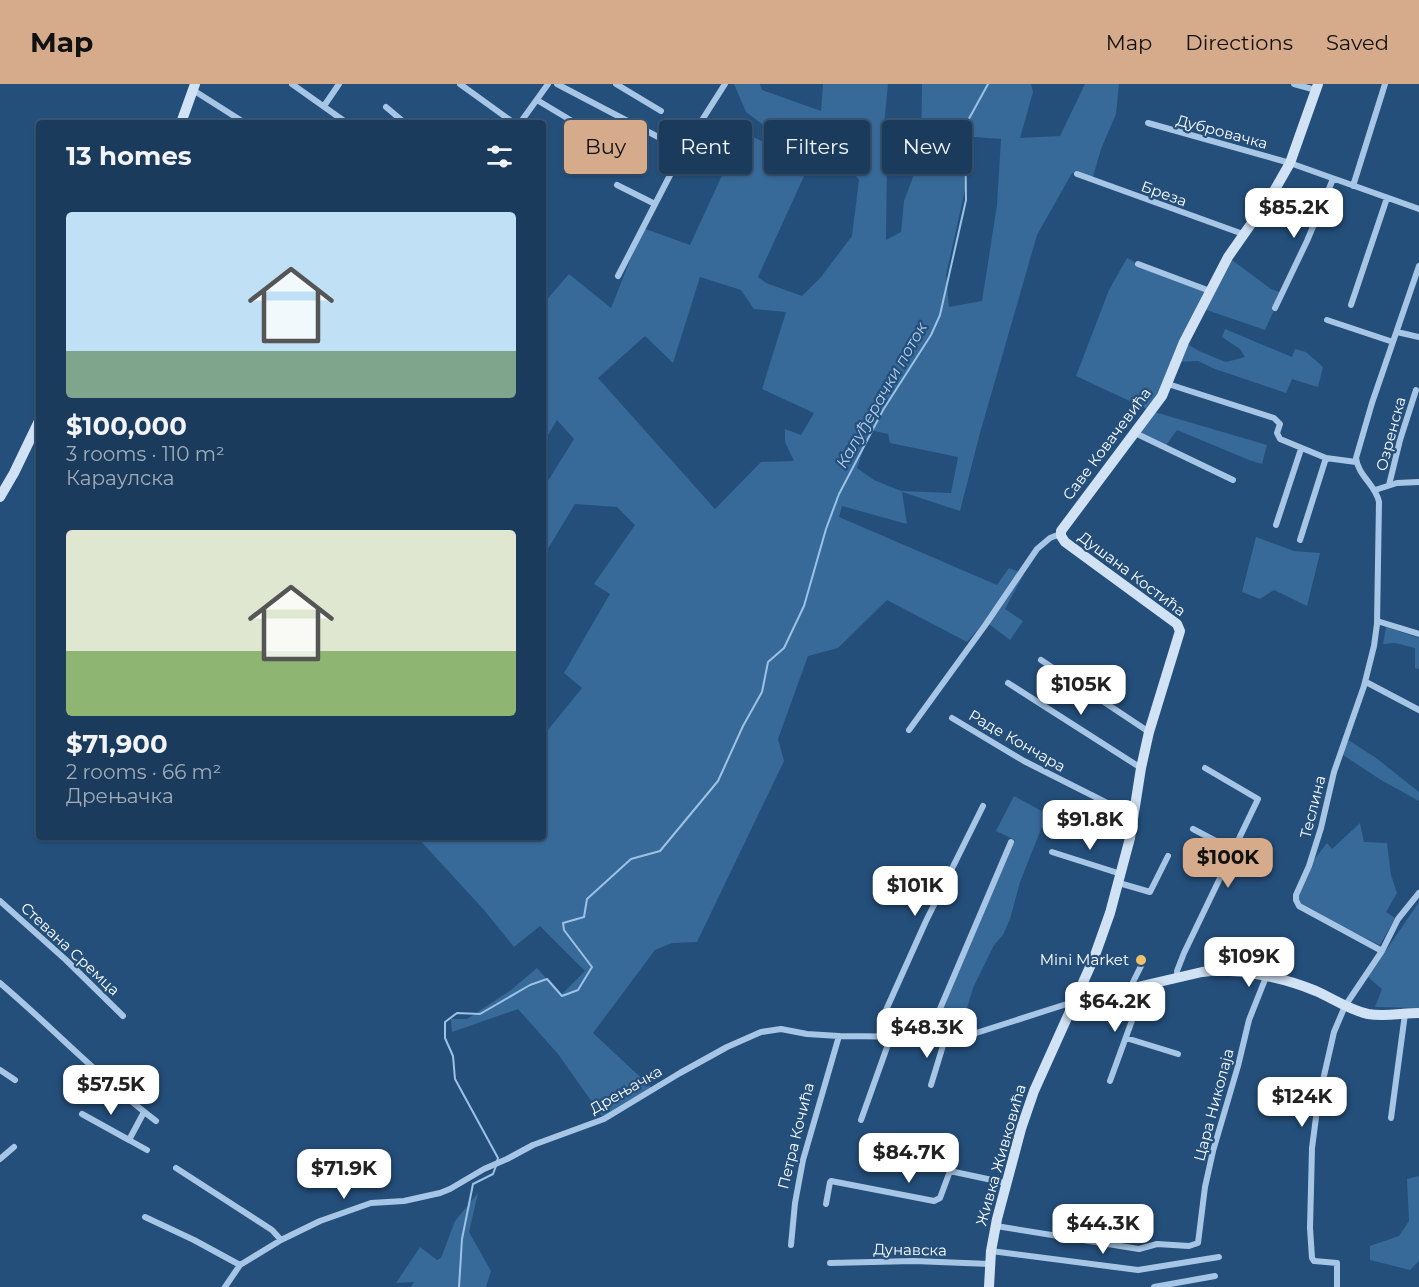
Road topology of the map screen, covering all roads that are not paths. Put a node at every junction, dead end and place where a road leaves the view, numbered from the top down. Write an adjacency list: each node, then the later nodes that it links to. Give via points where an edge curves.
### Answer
1 (292, 84): 13 (street)
2 (339, 84): 13 (street)
3 (460, 84): 20 (street)
4 (548, 84): 12 (street)
5 (557, 84): 25 (street)
6 (616, 84): 15 (street)
7 (725, 84): 23 (street)
8 (1294, 84): 11 (street)
9 (1385, 84): 31 (street)
10 (194, 87): 16 (street); 17 (street)
11 (1317, 87): 26 (street, Саве Ковачевића)
12 (537, 100): 21 (street); 22 (street)
13 (324, 106): 18 (street)
14 (386, 107): 19 (street)
15 (661, 111)
16 (183, 120)
17 (241, 120)
18 (343, 120)
19 (401, 120)
20 (510, 120)
21 (522, 120)
22 (570, 120)
23 (702, 120)
24 (1148, 123): 26 (street, Дубровачка)
25 (659, 138)
26 (1290, 163): 29 (street, Дубровачка); 35 (street, Саве Ковачевића)
27 (670, 174): 33 (street)
28 (1077, 174): 35 (street, Бреза)
29 (1333, 179): 31 (street, Дубровачка); 41 (street)
30 (617, 184): 33 (street)
31 (1353, 186): 32 (street, Дубровачка)
32 (1387, 198): 34 (street, Дубровачка); 40 (street)
33 (655, 204): 38 (street)
34 (1419, 209)
35 (1243, 234): 39 (street, Саве Ковачевића)
36 (1138, 264): 39 (street)
37 (1419, 266): 43 (street)
38 (618, 276)
39 (1209, 291): 46 (street, Саве Ковачевића)
40 (1351, 305)
41 (1275, 308)
42 (1328, 320): 45 (street)
43 (1397, 332): 44 (street); 45 (street)
44 (1419, 337)
45 (1393, 342): 52 (street)
46 (1168, 384): 49 (street, Саве Ковачевића); 50 (street, via 1274,418 1280,423 1280,440)
47 (1416, 390): 55 (street, Озренска)
48 (36, 427): 57 (street)
49 (1135, 433): 53 (street); 59 (street, Саве Ковачевића)
50 (1301, 449): 51 (street); 58 (street)
51 (1326, 458): 52 (street); 60 (street)
52 (1356, 462): 56 (street, Теслина)
53 (1233, 480)
54 (1419, 482): 55 (street)
55 (1389, 485): 56 (street)
56 (1375, 490): 61 (street, Теслина, via 1380,513)
57 (0, 496)
58 (1276, 525)
59 (1060, 534): 68 (street, Саве Ковачевића, via 1037,549); 69 (street, Душана Костића, via 1065,542 1177,624 1180,631)
60 (1300, 540)
61 (1377, 621): 62 (street); 64 (street, Теслина)
62 (1419, 634)
63 (1041, 660): 69 (street)
64 (1366, 682): 66 (street); 82 (street, Теслина, via 1296,900 1299,906)
65 (1008, 683): 70 (street)
66 (1419, 710)
67 (952, 718): 73 (street, Раде Кончара, via 1024,762)
68 (909, 730)
69 (1149, 732): 70 (street, Душана Костића)
70 (1141, 768): 73 (street, Душана Костића)
71 (1205, 768): 76 (street, via 1258,799)
72 (983, 806): 94 (street, via 882,1019)
73 (1134, 816): 79 (street, Душана Костића)
74 (1193, 829): 76 (street)
75 (1011, 842): 96 (street)
76 (1233, 850): 85 (street, via 1184,953)
77 (1052, 852): 79 (street)
78 (1168, 856): 79 (street, via 1150,892)
79 (1120, 878): 88 (street, Душана Костића, via 1094,958)
80 (1419, 893): 82 (street, via 1398,919)
81 (0, 901): 92 (street, Стевана Сремца)
82 (1382, 951): 89 (street)
83 (1144, 960): 87 (street, via 1133,982)
84 (1266, 977): 85 (street, via 1222,970); 89 (street, via 1317,992); 117 (street, Цара Николаја, via 1249,1020 1213,1151 1199,1242 1191,1246 1157,1244 1144,1249)
85 (1178, 978): 87 (street)
86 (0, 983): 104 (street)
87 (1138, 988): 88 (street); 97 (street, via 1142,993)
88 (1073, 1002): 98 (street); 114 (street, Живка Живковића, via 1028,1105)
89 (1345, 1006): 91 (street, via 1380,1016); 129 (street, via 1318,1102 1310,1179 1312,1258 1317,1263 1337,1263)
90 (1419, 1013): 91 (street)
91 (1405, 1014): 106 (street)
92 (123, 1016)
93 (839, 1036): 94 (street); 118 (street, Дрењачка, via 775,1029 761,1032 727,1047 604,1119 533,1145 440,1193 370,1203); 119 (street, Петра Кочића, via 803,1160)
94 (880, 1036): 95 (street)
95 (891, 1036): 96 (street); 107 (street)
96 (928, 1037): 98 (street)
97 (1126, 1038): 99 (street); 102 (street)
98 (945, 1040): 103 (street)
99 (1178, 1054)
100 (0, 1070): 101 (street)
101 (15, 1080)
102 (1110, 1081)
103 (932, 1085)
104 (144, 1112): 108 (street); 109 (street)
105 (82, 1114): 109 (street)
106 (1391, 1118)
107 (861, 1120)
108 (156, 1121)
109 (129, 1140): 111 (street)
110 (14, 1147): 112 (street)
111 (147, 1150)
112 (0, 1159)
113 (176, 1168): 118 (street, via 272,1230)
114 (1006, 1183): 115 (street, via 950,1171 940,1198 934,1201 831,1181); 117 (street, Живка Живковића)
115 (826, 1204)
116 (145, 1217): 124 (street)
117 (996, 1226): 120 (street, Живка Живковића)
118 (281, 1240): 124 (street)
119 (792, 1245)
120 (991, 1251): 121 (street, via 1138,1270); 123 (street, Живка Живковића)
121 (1219, 1257)
122 (830, 1263): 123 (street, Дунавска)
123 (990, 1264): 127 (street, Живка Живковића)
124 (240, 1265): 126 (street)
125 (1215, 1275): 128 (street)
126 (225, 1287)
127 (989, 1287)
128 (1154, 1287)
129 (1337, 1287)

